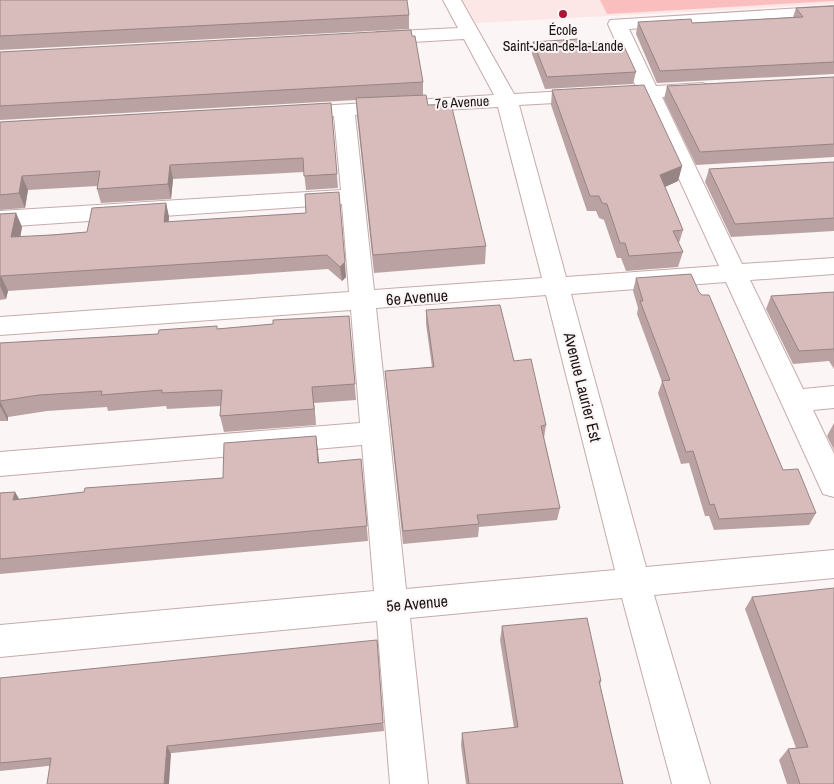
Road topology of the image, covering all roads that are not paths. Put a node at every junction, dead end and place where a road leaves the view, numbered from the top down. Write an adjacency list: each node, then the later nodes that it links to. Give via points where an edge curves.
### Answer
1 (452, 0): 3 (street, Avenue Laurier Est)
2 (834, 11): 6 (street, via 617,24)
3 (471, 33): 4 (street); 7 (street, Avenue Laurier Est)
4 (362, 39)
5 (717, 88): 6 (street, 7e Avenue)
6 (649, 92): 7 (street, 7e Avenue); 13 (street, via 698,174)
7 (507, 100): 8 (street, 7e Avenue); 14 (street, Avenue Laurier Est)
8 (344, 109): 9 (street, 7e Avenue); 10 (street)
9 (277, 113)
10 (352, 196): 11 (street); 15 (street)
11 (0, 219)
12 (834, 266): 13 (street, 6e Avenue)
13 (735, 274): 14 (street, 6e Avenue); 18 (street)
14 (558, 287): 15 (street, 6e Avenue); 23 (street, Avenue Laurier Est)
15 (362, 301): 16 (street, 6e Avenue); 19 (street)
16 (0, 326)
17 (834, 397): 18 (street)
18 (794, 401): 21 (street)
19 (375, 433): 20 (street); 24 (street)
20 (0, 464)
21 (834, 485)
22 (834, 564): 23 (street, 5e Avenue)
23 (634, 581): 24 (street, 5e Avenue); 27 (street, Avenue Laurier Est)
24 (392, 605): 25 (street, 5e Avenue); 26 (street)
25 (0, 641)
26 (409, 784)
27 (691, 784)

